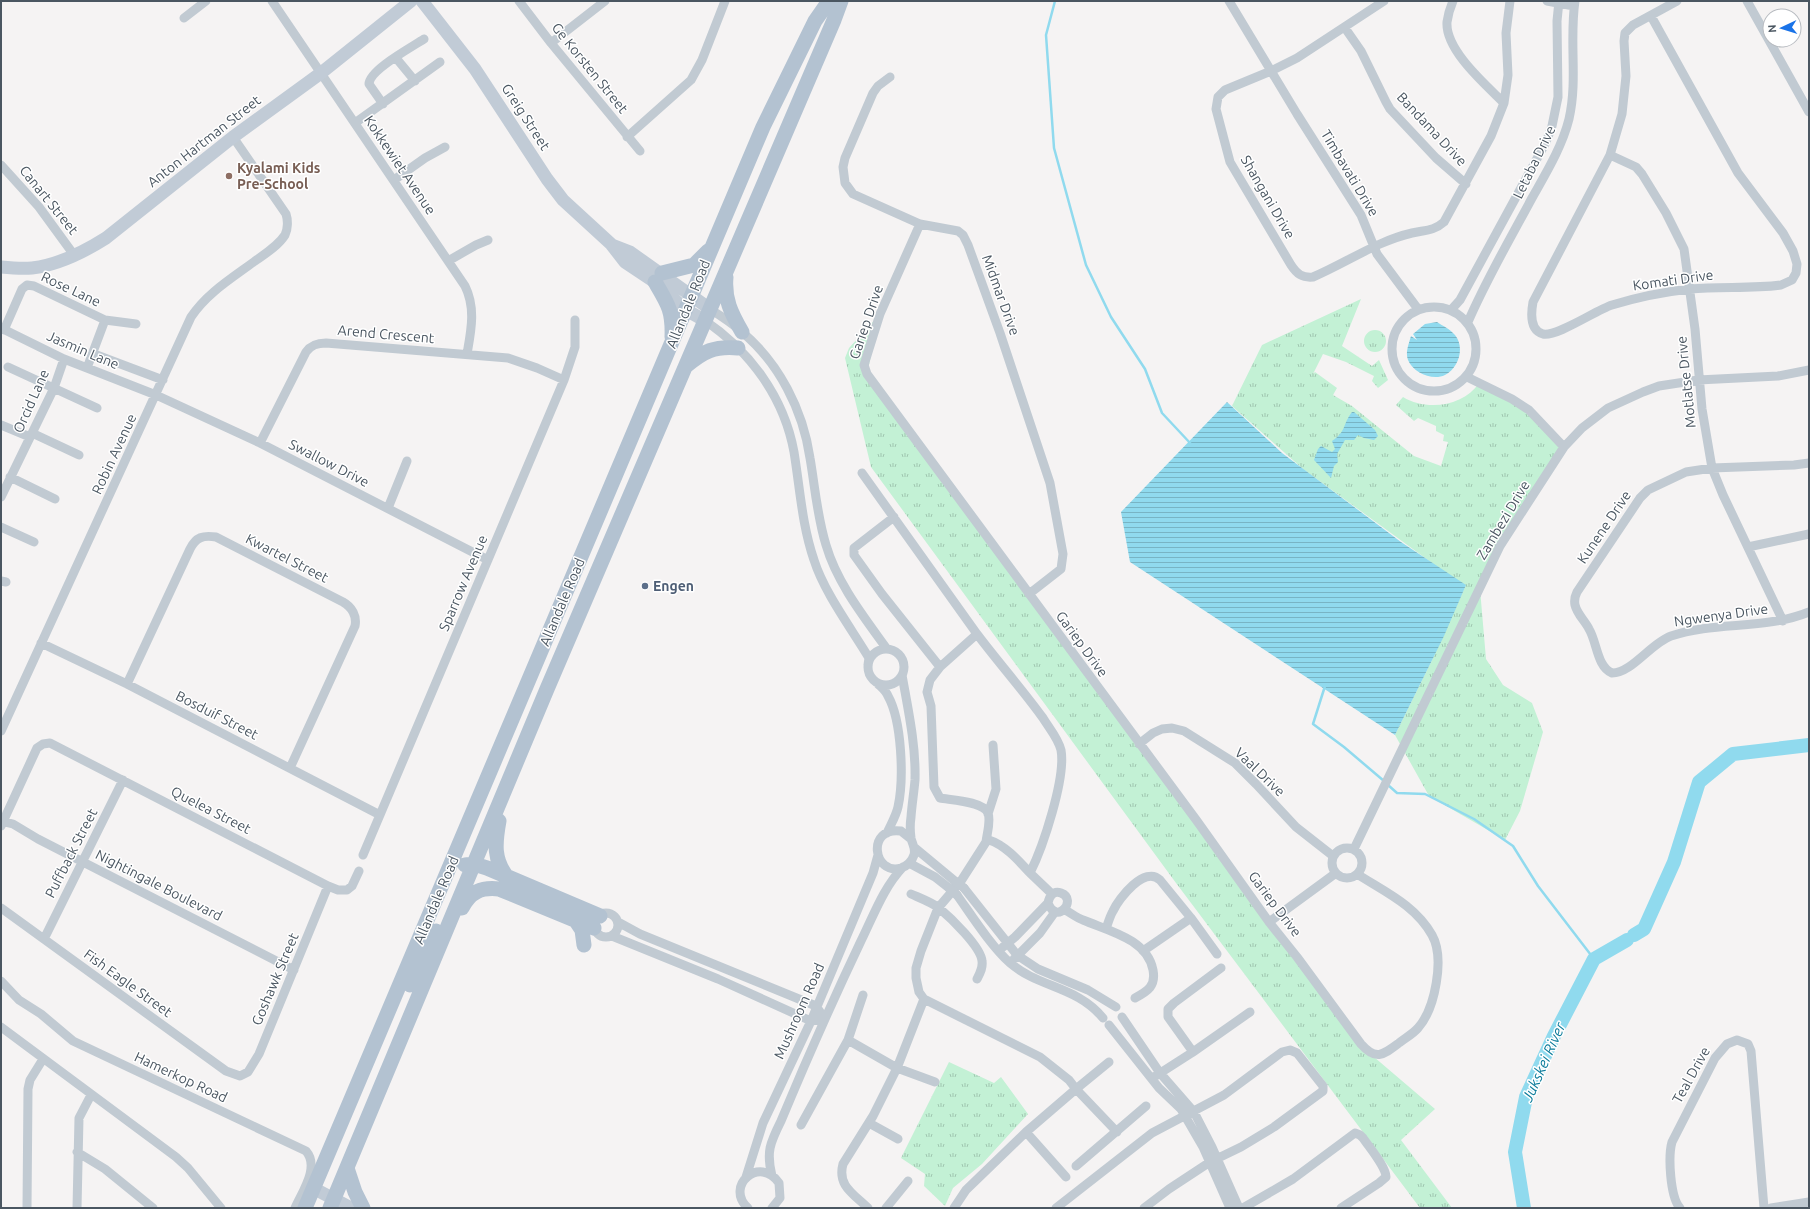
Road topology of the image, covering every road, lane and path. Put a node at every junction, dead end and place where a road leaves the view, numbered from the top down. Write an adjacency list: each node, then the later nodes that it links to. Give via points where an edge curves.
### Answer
1 (206, 1): 20 (street)
2 (272, 1): 27 (street, Kokkewiet Avenue)
3 (411, 1): 27 (street, Anton Hartman Street)
4 (422, 1): 50 (street, Greig Street, via 475,69 555,190 611,244 625,262)
5 (519, 1): 23 (street, Ge Korsten Street)
6 (605, 1): 23 (street)
7 (725, 1): 35 (street, via 691,80)
8 (829, 1): 44 (main road, Allandale Road, via 815,21 766,120)
9 (841, 1): 49 (main road, Allandale Road)
10 (1229, 1): 26 (street, Timbavati Drive)
11 (1384, 1): 21 (street, Shangani Drive)
12 (1453, 1): 30 (street, via 1447,21 1453,42 1466,64)
13 (1510, 1): 30 (street, via 1506,25 1508,75)
14 (1547, 1): 17 (street)
15 (1677, 1): 19 (street, Komati Drive)
16 (1747, 1): 32 (street)
17 (1559, 2): 18 (street); 55 (street, Letaba Drive, via 1558,97 1546,142 1460,300)
18 (1575, 3): 59 (street, Letaba Drive, via 1572,24 1573,91 1565,133)
19 (1651, 16): 38 (street, Komati Drive, via 1633,25 1625,33 1626,76 1622,114); 51 (street, Komati Drive, via 1738,174 1787,239 1797,264 1794,278 1781,285)
20 (184, 18)
21 (1345, 28): 26 (street, Shangani Drive, via 1315,48); 41 (street, Bandama Drive, via 1361,51 1390,109 1436,158)
22 (424, 39): 24 (street)
23 (551, 43): 35 (street, Ge Korsten Street)
24 (396, 58): 29 (street); 31 (street, via 376,71 369,81)
25 (440, 62): 29 (street)
26 (1271, 71): 45 (street, Timbavati Drive, via 1361,215); 45 (street, Shangani Drive, via 1233,87 1218,97 1218,116 1235,172 1291,265 1301,276 1313,277)
27 (321, 73): 33 (street, Kokkewiet Avenue); 34 (street, Anton Hartman Street)
28 (890, 77): 42 (street, Midmar Drive, via 873,93 845,158 845,183 853,194)
29 (415, 81): 31 (street)
30 (1504, 103): 41 (street, via 1491,136)
31 (383, 104): 33 (street)
32 (1809, 112)
33 (355, 123): 40 (street, Kokkewiet Avenue)
34 (233, 137): 46 (street, Anton Hartman Street, via 106,238); 73 (street, Robin Avenue, via 288,219 285,235 198,307)
35 (627, 137): 37 (street, Ge Korsten Street)
36 (446, 147): 40 (street)
37 (640, 151)
38 (1610, 155): 51 (street, Motlatse Drive, via 1639,170 1657,197 1684,249); 51 (street, Komati Drive, via 1533,302 1531,311 1534,327 1544,334 1554,333 1608,306 1644,296)
39 (1, 165): 46 (street, Canart Street, via 39,207)
40 (394, 180): 47 (street, Kokkewiet Avenue)
41 (1466, 184): 45 (street, via 1449,214 1438,227 1407,234)
42 (920, 224): 98 (street, Gariep Drive, via 880,314 864,370); 98 (street, Midmar Drive, via 955,230 963,235 1002,340 1050,483 1063,563 1059,571)
43 (488, 240): 47 (street)
44 (711, 248): 50 (main road, via 694,265); 52 (main road, Allandale Road)
45 (1373, 248): 53 (street, Timbavati Drive)
46 (74, 255): 48 (street, Anton Hartman Street, via 59,262 32,268)
47 (448, 261): 66 (street, Kokkewiet Avenue, via 465,286 471,302)
48 (1, 267)
49 (727, 268): 56 (main road, Allandale Road); 62 (main road, via 727,302)
50 (658, 278): 52 (street, Greig Street); 54 (street, Greig Street); 63 (main road, via 673,320)
51 (1690, 289): 75 (street, Motlatse Drive)
52 (692, 296): 54 (main road, Allandale Road); 56 (street, Greig Street)
53 (1418, 309): 55 (street, via 1440,306); 72 (street, via 1405,318 1396,330 1392,345 1393,360 1400,374 1411,385 1425,391 1440,391 1455,386)
54 (686, 310): 56 (street, Greig Street); 63 (main road, Allandale Road)
55 (1452, 310): 59 (street)
56 (707, 315): 62 (street); 64 (street); 70 (main road, Allandale Road)
57 (105, 320): 60 (street, Rose Lane); 61 (street, Rose Lane, via 27,285 22,289); 65 (street, Rose Lane)
58 (575, 320): 74 (street, Sparrow Avenue, via 575,347)
59 (1468, 322): 72 (street, via 1476,340 1477,350 1474,364)
60 (136, 324)
61 (2, 329): 67 (street, Jasmin Lane)
62 (742, 332): 103 (street, via 774,366 796,406 810,456 826,546 854,601)
63 (671, 346): 173 (main road, Allandale Road)
64 (738, 348): 70 (main road, via 713,348); 104 (street, via 760,373 782,411 792,445 804,525 814,561 829,592 869,658)
65 (94, 354): 69 (street, Rose Lane); 73 (street, Jasmin Lane)
66 (467, 354): 74 (street, Arend Crescent, via 519,361); 81 (street, Arend Crescent, via 326,343 311,346)
67 (64, 359): 69 (street, Jasmin Lane); 76 (street, Orcid Lane)
68 (8, 367): 76 (street)
69 (87, 368): 77 (street, Jasmin Lane)
70 (685, 368): 115 (main road, Allandale Road)
71 (1809, 370): 75 (street, Zambezi Drive, via 1778,376)
72 (1467, 377): 82 (street, via 1529,410)
73 (163, 380): 77 (street, Robin Avenue)
74 (564, 380): 97 (street, Sparrow Avenue)
75 (1698, 380): 82 (street, Zambezi Drive, via 1660,386 1619,403 1589,422); 86 (street, Motlatse Drive)
76 (54, 388): 78 (street); 80 (street, Orcid Lane)
77 (156, 395): 81 (street, Swallow Drive); 102 (street, Robin Avenue)
78 (98, 408)
79 (1, 425): 80 (street)
80 (31, 435): 83 (street); 88 (street, Orcid Lane)
81 (260, 443): 91 (street, Swallow Drive)
82 (1564, 447): 122 (street, Zambezi Drive, via 1500,546)
83 (79, 455)
84 (407, 461): 91 (street)
85 (1809, 463): 86 (street, Kunene Drive)
86 (1712, 468): 96 (street, Motlatse Drive); 106 (street, Kunene Drive, via 1686,472 1645,493 1575,596 1575,606 1592,634 1604,667 1612,673)
87 (862, 473): 92 (street)
88 (6, 480): 89 (street, Orcid Lane); 90 (street)
89 (1, 497)
90 (55, 499)
91 (388, 508): 97 (street, Swallow Drive)
92 (894, 517): 101 (street); 105 (street, via 854,548 854,555)
93 (1, 527): 95 (street)
94 (1809, 534): 96 (street)
95 (34, 542)
96 (1748, 547): 100 (street, Motlatse Drive)
97 (488, 560): 116 (street, Sparrow Avenue)
98 (1029, 594): 111 (street, Gariep Drive)
99 (1809, 612): 100 (street, Ngwenya Drive)
100 (1783, 621): 106 (street, Ngwenya Drive, via 1671,636 1656,644)
101 (977, 634): 105 (street); 131 (street, via 1025,693 1056,737 1061,749 1060,777 1049,823)
102 (41, 643): 108 (street, Bosduif Street); 110 (street, Robin Avenue)
103 (887, 649): 104 (street, via 874,653); 107 (street, via 900,656 904,665)
104 (868, 665): 109 (street, via 869,674)
105 (940, 667): 117 (street, via 930,680 927,692 935,792 940,798 978,805 985,808)
106 (1623, 671)
107 (902, 675): 109 (street, via 892,684); 121 (street, via 914,751 915,780 910,825)
108 (126, 684): 113 (street, Bosduif Street); 113 (street, Kwartel Street, via 196,538 216,537 343,602 354,613 355,626)
109 (878, 684): 119 (street, via 888,694 893,708 900,752 898,807)
110 (1, 731)
111 (1139, 744): 125 (street, Vaal Drive, via 1162,729 1184,731 1234,763 1296,827); 146 (street, Gariep Drive)
112 (993, 745): 117 (street, via 996,789)
113 (290, 768): 116 (street, Bosduif Street)
114 (123, 780): 118 (street, Quelea Street, via 53,744 43,744 37,748); 126 (street, Puffback Street); 135 (street, Quelea Street)
115 (507, 785): 127 (main road, Allandale Road); 133 (main road, via 495,848 499,866)
116 (380, 814): 123 (street, Sparrow Avenue)
117 (988, 814): 120 (street)
118 (2, 819): 126 (street, Nightingale Boulevard)
119 (887, 832): 121 (street, via 901,831); 124 (street, via 878,842)
120 (986, 842): 131 (street, via 995,842); 140 (street, via 961,881)
121 (913, 844): 128 (street, via 913,856); 134 (street)
122 (1354, 849): 125 (street, via 1342,848); 132 (street, via 1361,858 1361,869)
123 (363, 855)
124 (878, 855): 128 (street, via 886,866 894,868); 165 (street, Mushroom Road, via 873,873)
125 (1333, 856): 130 (street, via 1332,867)
126 (83, 861): 149 (street, Puffback Street); 159 (street, Nightingale Boulevard)
127 (474, 864): 133 (main road); 154 (main road, Allandale Road); 173 (main road, via 468,864 462,869 433,939)
128 (906, 865): 134 (street); 169 (street, Mushroom Road, via 895,875 881,898)
129 (359, 871): 135 (street, Quelea Street, via 348,890)
130 (1336, 873): 132 (street, via 1344,878); 146 (street)
131 (1030, 874): 137 (street)
132 (1357, 874): 146 (street, Gariep Drive, via 1391,893 1413,911 1433,936 1438,956 1436,982 1420,1025 1384,1054 1376,1055 1367,1051)
133 (508, 878): 144 (main road)
134 (952, 885): 150 (street, bridge, via 964,888); 152 (street, bridge)
135 (328, 886): 159 (street, Goshawk Street)
136 (911, 894): 140 (street)
137 (1052, 894): 138 (street); 141 (street, via 1058,892 1067,898 1068,904)
138 (1048, 903): 141 (street, via 1050,909); 150 (street)
139 (1, 908): 149 (street, Fish Eagle Street)
140 (938, 908): 160 (street, via 967,936 980,954 982,968); 164 (street, via 916,968 919,992)
141 (1060, 911): 147 (street); 156 (street)
142 (1191, 918): 147 (street, via 1160,880 1149,876 1133,886 1120,900); 153 (street); 155 (street)
143 (576, 921): 144 (main road); 151 (main road, via 582,930); 154 (main road, via 511,893 485,888 471,895 464,904)
144 (597, 922): 145 (street, via 611,914); 148 (street, via 601,935)
145 (618, 922): 148 (street, via 617,930); 165 (street, via 640,934)
146 (1269, 922)
147 (1106, 929): 153 (street, via 1128,939)
148 (612, 936): 170 (street, via 718,979)
149 (44, 939): 179 (street, Fish Eagle Street, via 226,1071)
150 (1008, 943): 152 (street); 156 (street)
151 (584, 945)
152 (998, 950): 157 (street)
153 (1143, 951): 163 (street, via 1152,965 1154,980 1152,987)
154 (437, 954): 194 (main road, Allandale Road)
155 (1217, 954)
156 (1017, 955): 157 (street); 166 (street, via 1038,969 1088,990)
157 (1010, 963): 171 (street, via 1030,976 1085,1000)
158 (1222, 968): 175 (street, via 1168,1009 1168,1017)
159 (294, 970): 179 (street, Goshawk Street, via 254,1065)
160 (977, 979)
161 (1, 981): 207 (street, Hamerkop Road, via 19,1000 42,1014 73,1041 306,1151 311,1159 311,1170)
162 (863, 995): 174 (street)
163 (1135, 998)
164 (924, 999): 178 (street); 182 (street, via 1040,1056)
165 (816, 1006): 169 (street); 170 (street, Mushroom Road)
166 (1116, 1007): 168 (street, via 1121,1011); 171 (street, via 1106,1009)
167 (1250, 1012): 175 (street)
168 (1122, 1017): 171 (street, via 1120,1023 1113,1026); 180 (street)
169 (825, 1019): 170 (street); 195 (street, Mushroom Road, via 771,1143 768,1158)
170 (811, 1021): 196 (street, Mushroom Road, via 763,1123)
171 (1106, 1022): 180 (street)
172 (1, 1027): 176 (street)
173 (377, 1038): 199 (main road, Allandale Road)
174 (848, 1040): 178 (street); 187 (street)
175 (1193, 1052): 180 (street)
176 (43, 1058): 183 (street); 203 (street, via 30,1080 28,1089)
177 (1109, 1062): 182 (street)
178 (897, 1068): 181 (street); 186 (street)
179 (240, 1076)
180 (1156, 1076): 185 (street, via 1164,1093)
181 (935, 1082)
182 (1076, 1089): 188 (street); 189 (street)
183 (91, 1095): 191 (street, via 79,1118); 206 (street, via 182,1162)
184 (1146, 1106): 189 (street)
185 (1190, 1114): 192 (street, via 1203,1147); 192 (street, via 1224,1095 1286,1050 1297,1053 1323,1086 1323,1091 1274,1127); 215 (street, via 1152,1133)
186 (869, 1123): 190 (street); 212 (street, via 840,1173 843,1184)
187 (801, 1125)
188 (1026, 1132): 197 (street); 214 (street, via 966,1190)
189 (1117, 1132): 193 (street)
190 (898, 1139)
191 (77, 1152): 204 (street); 205 (street, via 105,1169)
192 (1213, 1161): 216 (street); 217 (street); 218 (street)
193 (1076, 1166)
194 (347, 1168): 201 (main road, Allandale Road); 210 (main road)
195 (772, 1176): 196 (street, via 759,1172); 202 (street, Mushroom Road, via 779,1183 780,1193)
196 (746, 1177): 211 (street, Mushroom Road, via 740,1191 742,1200)
197 (1066, 1178)
198 (908, 1181): 213 (street)
199 (313, 1188): 201 (street); 208 (main road, Allandale Road)
200 (1809, 1202): 223 (street)
201 (332, 1204): 209 (street)
202 (774, 1207)
203 (27, 1208)
204 (76, 1208)
205 (154, 1208)
206 (221, 1208)
207 (295, 1208)
208 (305, 1208)
209 (351, 1208)
210 (363, 1208)
211 (748, 1208)
212 (868, 1208)
213 (886, 1208)
214 (954, 1208)
215 (1056, 1208)
216 (1144, 1208)
217 (1230, 1208)
218 (1239, 1208)
219 (1243, 1208): 220 (street, via 1293,1179 1355,1133 1363,1138 1382,1165 1386,1176)
220 (1341, 1208)
221 (1680, 1208): 222 (street, Teal Drive, via 1673,1191 1670,1151 1672,1142 1715,1058 1727,1044 1737,1040 1748,1044 1751,1052)
222 (1764, 1208)
223 (1771, 1208)

